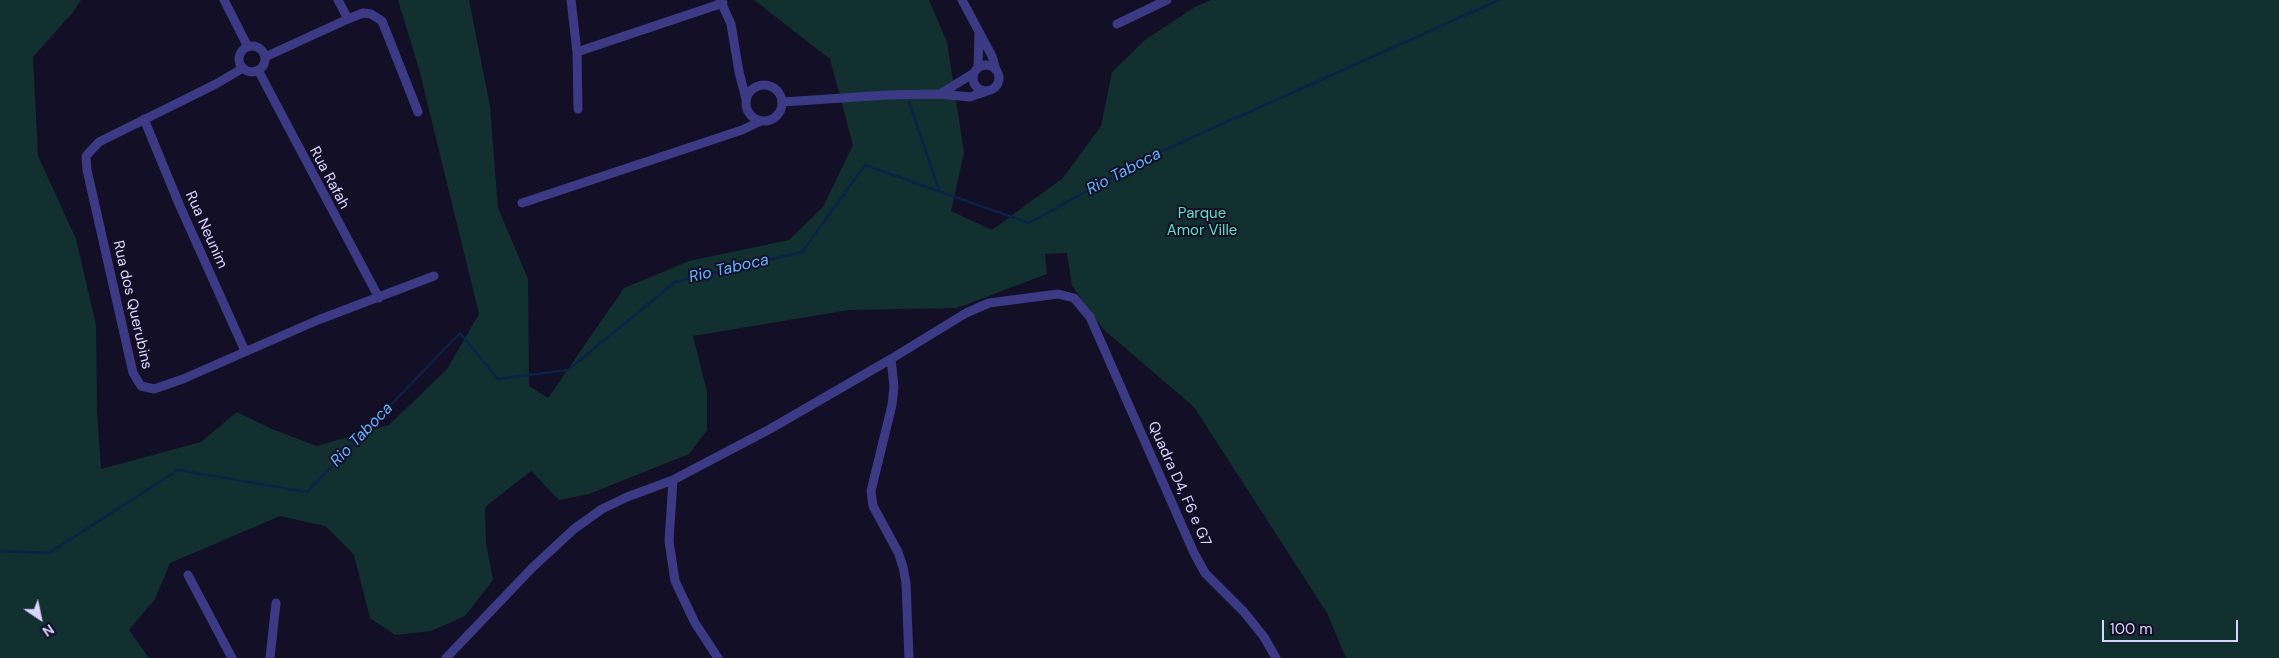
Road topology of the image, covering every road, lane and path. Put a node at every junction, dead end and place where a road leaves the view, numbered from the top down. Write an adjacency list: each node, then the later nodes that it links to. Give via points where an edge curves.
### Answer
1 (224, 0): 10 (street)
2 (338, 0): 7 (street)
3 (571, 0): 11 (street)
4 (962, 0): 9 (street)
5 (1168, 0): 8 (street)
6 (721, 1): 11 (street); 17 (street, via 731,24)
7 (348, 19): 12 (street); 25 (street, via 363,13 371,14 382,22)
8 (1117, 24)
9 (979, 32): 15 (street); 16 (street)
10 (248, 46): 12 (street, via 262,50); 13 (street, via 240,56)
11 (577, 52): 23 (street)
12 (265, 56): 14 (street, via 264,65)
13 (243, 68): 14 (street); 26 (street, Rua dos Querubins)
14 (258, 70): 31 (street, Rua Rafah)
15 (976, 70): 16 (street, via 986,65); 19 (street, via 975,86); 20 (street)
16 (996, 70): 19 (street, via 999,77 997,85)
17 (739, 72): 18 (street); 21 (street)
18 (756, 87): 21 (street); 22 (street, via 772,86)
19 (986, 91): 20 (street, via 970,97)
20 (939, 94): 22 (street)
21 (746, 99): 24 (street)
22 (783, 102): 27 (street, via 777,117)
23 (578, 108)
24 (748, 111): 27 (street); 28 (street)
25 (418, 112)
26 (144, 119): 32 (street, Rua Neunim); 32 (street, Rua dos Querubins, via 100,142 89,151 86,163 135,379 141,386 154,389)
27 (761, 121): 28 (street)
28 (742, 130): 29 (street)
29 (522, 203)
30 (434, 276): 31 (street, Rua dos Querubins)
31 (379, 298): 32 (street, Rua dos Querubins)
32 (245, 351)
33 (891, 359): 34 (street); 41 (street, via 892,405 871,491 873,506 903,567); 42 (street, Quadra D4, F6 e G7, via 966,313 989,303 1058,294 1074,298 1090,316 1205,573 1244,612)
34 (673, 480): 39 (street, via 626,497 574,529); 40 (street, via 669,541 675,581 690,614)
35 (188, 575): 37 (street)
36 (276, 603): 38 (street)
37 (232, 658)
38 (270, 658)
39 (446, 658)
40 (718, 658)
41 (909, 658)
42 (1276, 658)

